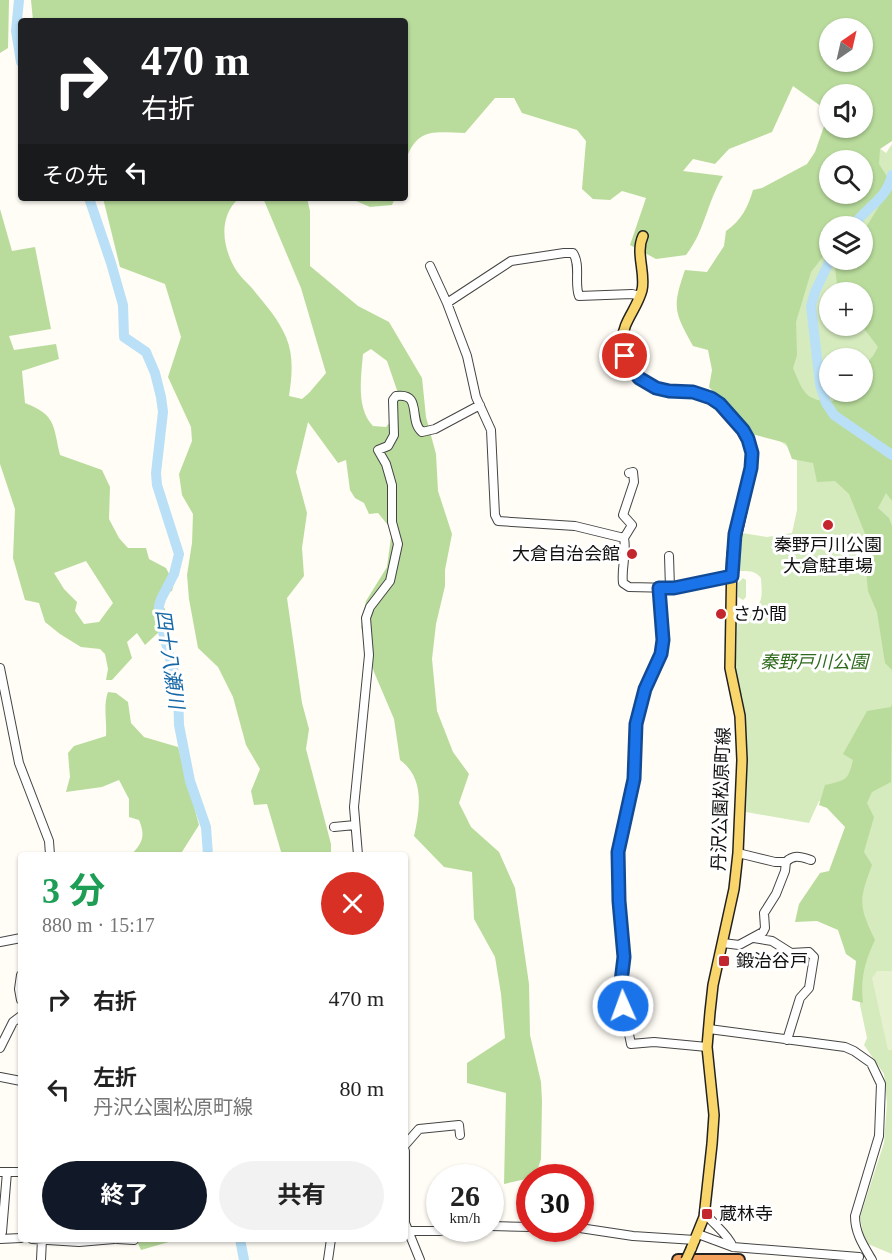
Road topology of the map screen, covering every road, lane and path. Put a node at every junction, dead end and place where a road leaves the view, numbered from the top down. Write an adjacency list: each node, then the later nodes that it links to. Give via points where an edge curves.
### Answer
1 (643, 236): 3 (main road, 丹沢公園松原町線)
2 (430, 266): 4 (street)
3 (640, 296): 4 (street, via 579,296 576,258 573,253 564,253 511,261); 9 (main road, 丹沢公園松原町線, via 626,322 622,340 625,356 639,378 656,388 711,398 748,439 751,468 735,534)
4 (447, 303): 5 (street)
5 (480, 405): 7 (street, via 491,430 498,521 575,526); 14 (street, via 422,432 413,402 409,397 396,396 394,435 388,446 378,450 392,485 392,522 398,544 390,581 366,618 369,655)
6 (629, 473): 7 (street, via 633,472 634,482 623,514 633,525)
7 (624, 538): 10 (street, via 623,583 629,587)
8 (669, 556): 11 (street)
9 (732, 576): 11 (street); 18 (main road, 丹沢公園松原町線, via 730,668 742,749)
10 (659, 588): 11 (street); 28 (street, via 661,654 645,689 636,724 634,779 618,852 624,957 620,990 631,1044)
11 (670, 588)
12 (0, 668): 13 (street)
13 (2, 695): 16 (street, via 18,763)
14 (355, 825): 15 (street); 17 (street)
15 (334, 826)
16 (50, 852)
17 (358, 852)
18 (738, 853): 20 (street); 24 (main road, 丹沢公園松原町線)
19 (811, 860): 20 (street, via 797,856)
20 (786, 862): 21 (street, via 776,894 764,913 765,928)
21 (754, 938): 24 (street, via 739,945); 27 (street, via 772,941 791,953 809,952 814,957 809,988 800,998)
22 (18, 939): 23 (street)
23 (0, 942)
24 (723, 943): 26 (main road, 丹沢公園松原町線, via 713,985)
25 (18, 1019): 29 (street)
26 (709, 1029): 27 (street); 28 (main road, 丹沢公園松原町線)
27 (787, 1040): 52 (street, via 845,1047 863,1056 877,1072 881,1084 879,1136 855,1216 860,1241)
28 (707, 1047): 35 (main road, 丹沢公園松原町線, via 714,1115)
29 (0, 1048)
30 (0, 1077): 31 (street)
31 (18, 1080)
32 (460, 1135): 33 (street, via 459,1125 419,1129)
33 (408, 1142)
34 (4, 1172): 39 (street)
35 (705, 1213): 41 (main road, 丹沢公園松原町線); 44 (street, via 729,1237)
36 (594, 1230): 41 (street)
37 (426, 1231): 38 (street)
38 (409, 1232): 48 (street)
39 (1, 1235): 40 (street)
40 (18, 1238)
41 (695, 1241): 44 (street); 50 (main road, 丹沢公園松原町線, bridge)
42 (42, 1242): 46 (street)
43 (331, 1242): 47 (street)
44 (733, 1247): 45 (street)
45 (859, 1257)
46 (41, 1260)
47 (328, 1260)
48 (420, 1260)
49 (678, 1260): 51 (highway)
50 (686, 1260)
51 (739, 1260)
52 (872, 1260)

